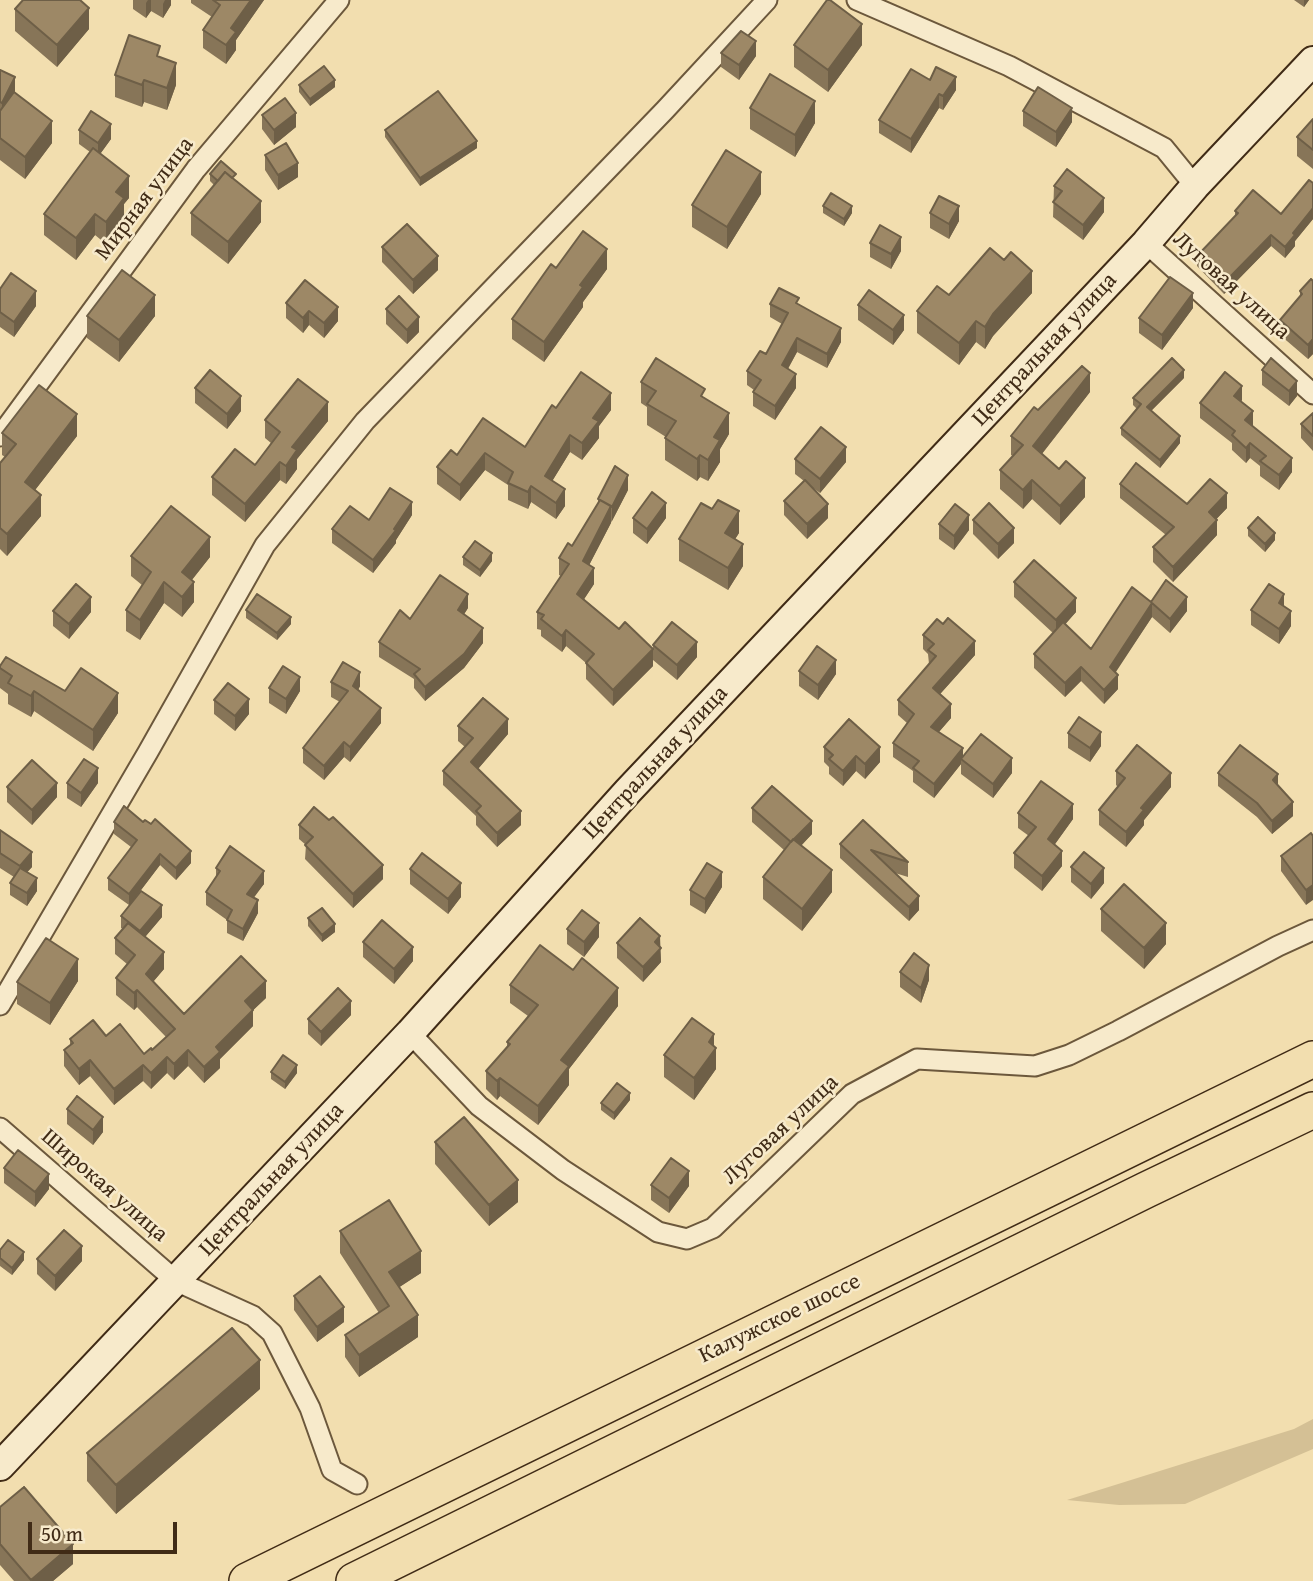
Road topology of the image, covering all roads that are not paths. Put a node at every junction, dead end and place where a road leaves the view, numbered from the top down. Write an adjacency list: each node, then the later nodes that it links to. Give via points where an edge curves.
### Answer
1 (339, 0): 8 (street, Мирная улица, via 196,169)
2 (767, 0): 10 (street, via 365,421 265,545)
3 (857, 0): 5 (street, via 1009,66 1164,148)
4 (1313, 61): 5 (street, Центральная улица)
5 (1195, 186): 6 (street, Центральная улица)
6 (1146, 243): 7 (street, Луговая улица); 11 (street, Центральная улица, via 628,791)
7 (1313, 394)
8 (0, 436)
9 (1313, 930): 11 (street, Луговая улица, via 1069,1055 1035,1066 918,1059 852,1094 713,1228 687,1239 658,1232 563,1170 479,1106)
10 (0, 1005)
11 (410, 1033): 15 (street, Центральная улица)
12 (1313, 1059): 18 (highway, Калужское шоссе)
13 (1313, 1110): 19 (highway, Калужское шоссе)
14 (0, 1128): 15 (street, Широкая улица)
15 (176, 1281): 16 (street, Центральная улица); 17 (street, Широкая улица, via 253,1316 272,1333 310,1408 332,1470)
16 (0, 1466)
17 (357, 1484)
18 (247, 1581)
19 (354, 1581)

